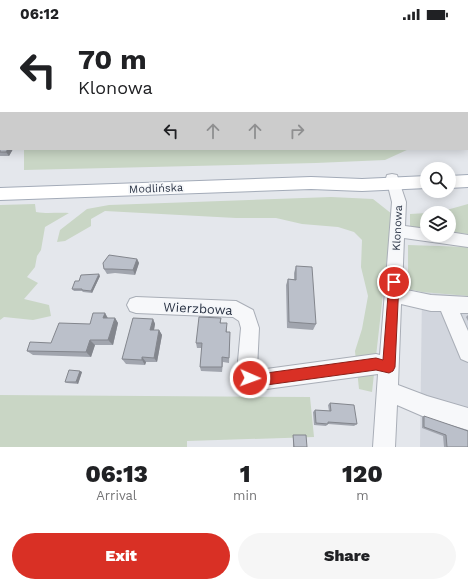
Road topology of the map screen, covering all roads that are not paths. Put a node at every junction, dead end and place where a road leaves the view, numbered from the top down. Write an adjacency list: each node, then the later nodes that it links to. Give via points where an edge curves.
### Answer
1 (468, 175): 2 (main road)
2 (456, 176)
3 (420, 177): 4 (main road, Modlińska)
4 (393, 181): 6 (main road, Modlińska); 8 (main road, Modlińska, via 362,185 311,183); 9 (street, Klonowa, via 398,196)
5 (468, 181): 7 (main road)
6 (420, 182)
7 (456, 182)
8 (0, 194)
9 (398, 231): 10 (street); 11 (street, Klonowa)
10 (468, 241)
11 (394, 295): 12 (street); 16 (street, Klonowa)
12 (447, 304): 14 (street); 15 (street)
13 (136, 305): 16 (street, Wierzbowa, via 236,309 247,316 250,328 247,372 250,378 259,380 376,364)
14 (468, 305)
15 (468, 352)
16 (389, 367): 17 (street, Klonowa)
17 (387, 391): 18 (street, via 427,407); 19 (street, Klonowa)
18 (468, 419)
19 (384, 447)

